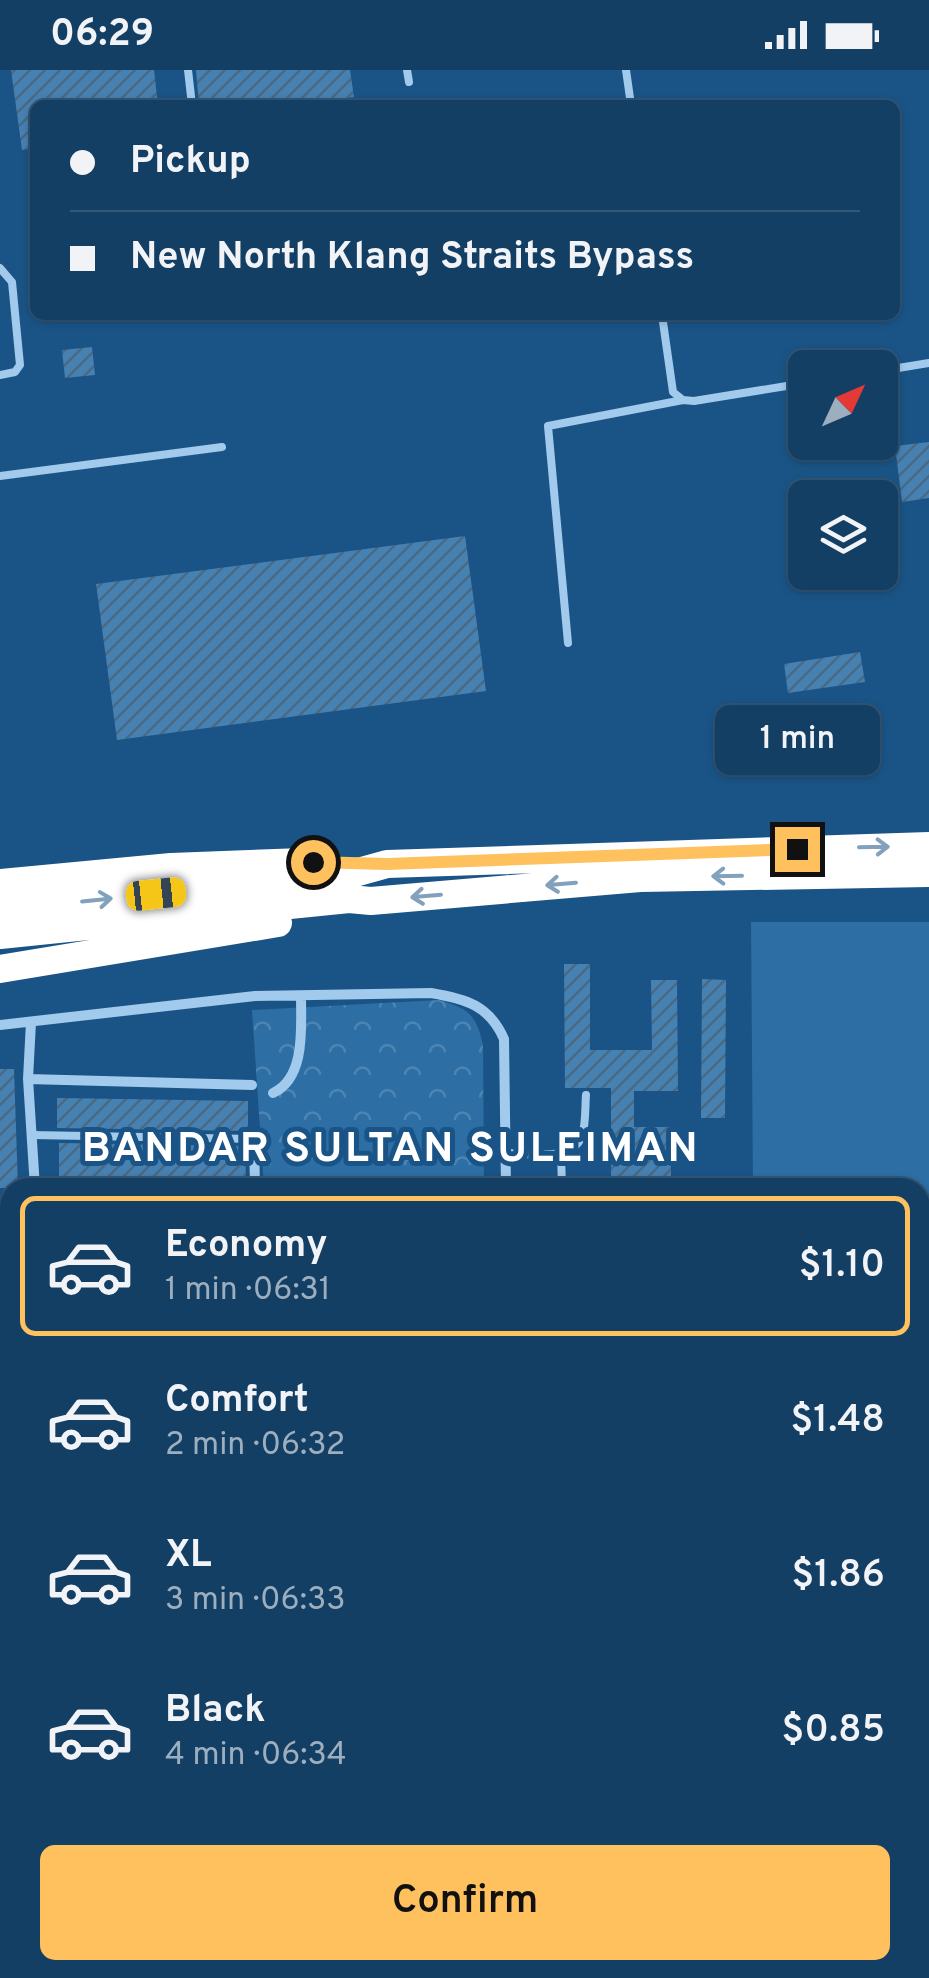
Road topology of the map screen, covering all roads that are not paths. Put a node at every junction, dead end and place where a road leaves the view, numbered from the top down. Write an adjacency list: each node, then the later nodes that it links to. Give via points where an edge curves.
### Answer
1 (188, 70): 5 (lane)
2 (408, 70): 4 (lane)
3 (626, 70): 6 (lane)
4 (409, 82)
5 (191, 100)
6 (630, 100)
7 (0, 268): 11 (lane, via 12,282 20,365)
8 (663, 320): 13 (lane, via 674,392)
9 (929, 363): 10 (lane)
10 (898, 368)
11 (0, 375)
12 (788, 386): 13 (lane)
13 (683, 400): 16 (lane, via 548,426)
14 (222, 447): 15 (lane)
15 (0, 476)
16 (568, 644)
17 (929, 846): 18 (highway, one-way to 17)
18 (387, 864): 20 (highway, via 171,867); 22 (highway, one-way to 18, via 351,874)
19 (929, 873): 21 (highway, one-way to 21, via 640,878)
20 (0, 883)
21 (371, 900): 23 (highway); 24 (highway, via 350,911)
22 (0, 910)
23 (0, 935)
24 (0, 969)
25 (301, 996): 26 (street); 30 (street, via 294,1074); 34 (street, via 431,993 480,1006 504,1039)
26 (31, 1022): 27 (street); 28 (street)
27 (0, 1026)
28 (28, 1079): 29 (street); 32 (street)
29 (252, 1085)
30 (273, 1093)
31 (586, 1095): 35 (lane, via 582,1139)
32 (31, 1135): 33 (lane); 36 (street)
33 (254, 1139): 37 (street)
34 (506, 1153): 35 (lane); 38 (street)
35 (562, 1153): 39 (lane)
36 (33, 1178)
37 (254, 1178)
38 (506, 1178)
39 (562, 1178)

